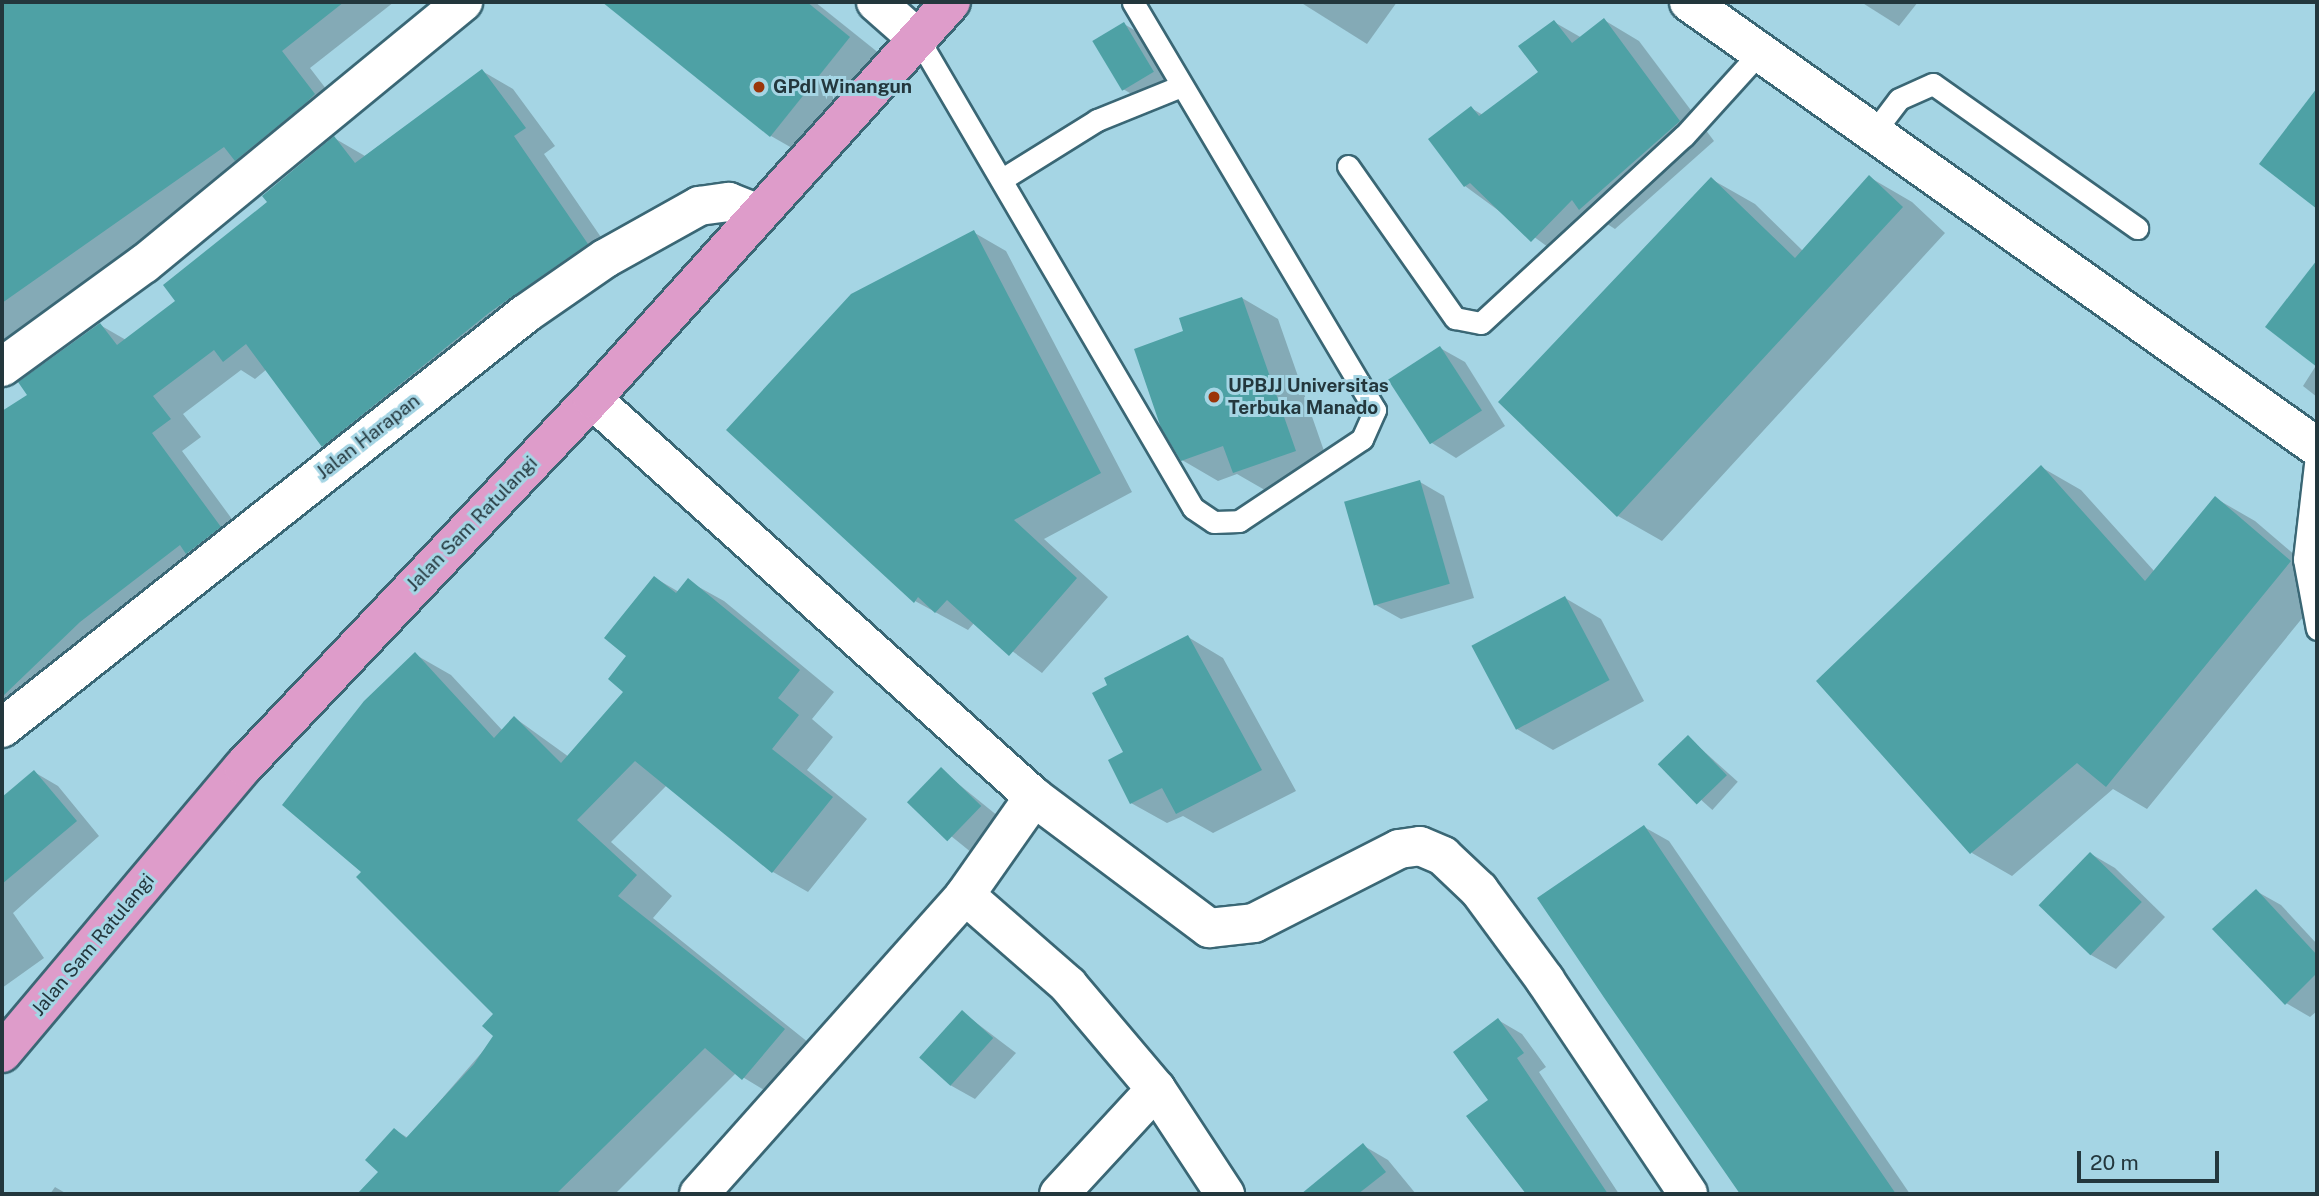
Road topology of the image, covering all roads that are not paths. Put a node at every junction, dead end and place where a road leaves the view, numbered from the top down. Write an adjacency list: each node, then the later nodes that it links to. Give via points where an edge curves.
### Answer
1 (463, 2): 14 (street, via 144,264)
2 (876, 2): 6 (street)
3 (951, 2): 6 (highway, Jalan Sam Ratulangi)
4 (1133, 2): 8 (lane)
5 (1689, 2): 7 (street)
6 (919, 40): 11 (lane); 12 (highway, Jalan Sam Ratulangi)
7 (1762, 50): 9 (street); 10 (lane, via 1684,136 1481,323 1455,318)
8 (1181, 86): 11 (lane, via 1097,120); 11 (lane, via 1375,410 1362,439 1239,521 1214,522 1193,508)
9 (1874, 132): 13 (lane, via 1899,99 1933,84); 16 (street)
10 (1348, 166)
11 (1004, 178)
12 (760, 214): 15 (highway, Jalan Sam Ratulangi); 18 (street, Jalan Harapan, via 729,202 699,206 606,258 525,314)
13 (2137, 228)
14 (2, 367)
15 (592, 399): 19 (street); 21 (highway, Jalan Sam Ratulangi, via 243,767)
16 (2317, 447): 17 (lane, via 2304,559)
17 (2317, 629)
18 (2, 728)
19 (1034, 797): 20 (street); 26 (street, via 1209,928 1254,923 1399,849 1420,846 1443,856 1479,890 1545,980)
20 (965, 895): 22 (street, via 1068,985); 23 (street)
21 (2, 1053)
22 (1156, 1089): 24 (street); 25 (street)
23 (699, 1194)
24 (1059, 1194)
25 (1225, 1194)
26 (1688, 1194)

